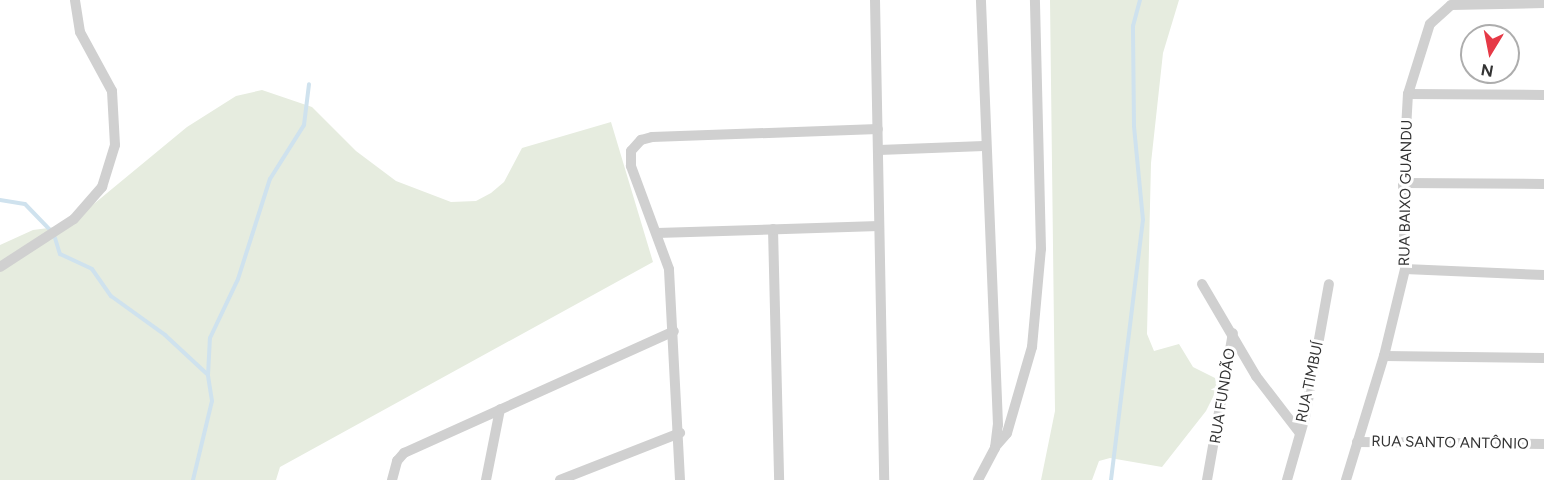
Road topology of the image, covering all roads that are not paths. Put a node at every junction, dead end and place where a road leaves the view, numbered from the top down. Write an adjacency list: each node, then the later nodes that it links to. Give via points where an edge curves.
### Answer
1 (75, 0): 16 (street, via 80,32 112,91 115,145 102,187 74,219)
2 (875, 0): 8 (street)
3 (981, 0): 9 (street)
4 (1035, 0): 30 (street, via 1041,249 1032,347 1007,433)
5 (1544, 3): 6 (street, RUA BAIXO GUANDU, via 1451,5 1444,9 1430,24)
6 (1408, 94): 7 (street); 11 (street, RUA BAIXO GUANDU)
7 (1544, 95)
8 (878, 129): 10 (street); 15 (street, via 641,140 631,151 632,166)
9 (984, 146): 10 (street); 30 (street, via 994,284 998,424)
10 (879, 150): 13 (street)
11 (1403, 183): 12 (street); 17 (street, RUA BAIXO GUANDU)
12 (1544, 184)
13 (879, 226): 14 (street); 37 (street)
14 (773, 229): 15 (street); 36 (street)
15 (657, 233): 21 (street, via 669,269)
16 (0, 267)
17 (1405, 269): 18 (street); 23 (street, RUA BAIXO GUANDU)
18 (1544, 275)
19 (1202, 284): 22 (street, RUA FUNDÃO)
20 (1329, 284): 26 (street, RUA TIMBUÍ)
21 (674, 331): 25 (street); 27 (street)
22 (1233, 333): 26 (street, via 1256,376); 39 (street, RUA FUNDÃO)
23 (1384, 356): 24 (street); 28 (street, RUA BAIXO GUANDU)
24 (1544, 358)
25 (500, 409): 32 (street, via 404,453 397,461); 33 (street)
26 (1299, 432): 40 (street, RUA TIMBUÍ)
27 (680, 433): 31 (street); 35 (street)
28 (1357, 442): 29 (street, RUA SANTO ANTÔNIO); 41 (street, RUA BAIXO GUANDU)
29 (1544, 444)
30 (995, 448): 38 (street)
31 (575, 476): 34 (street)
32 (392, 480)
33 (486, 480)
34 (560, 480)
35 (680, 480)
36 (779, 480)
37 (884, 480)
38 (978, 480)
39 (1207, 480)
40 (1287, 480)
41 (1346, 480)

